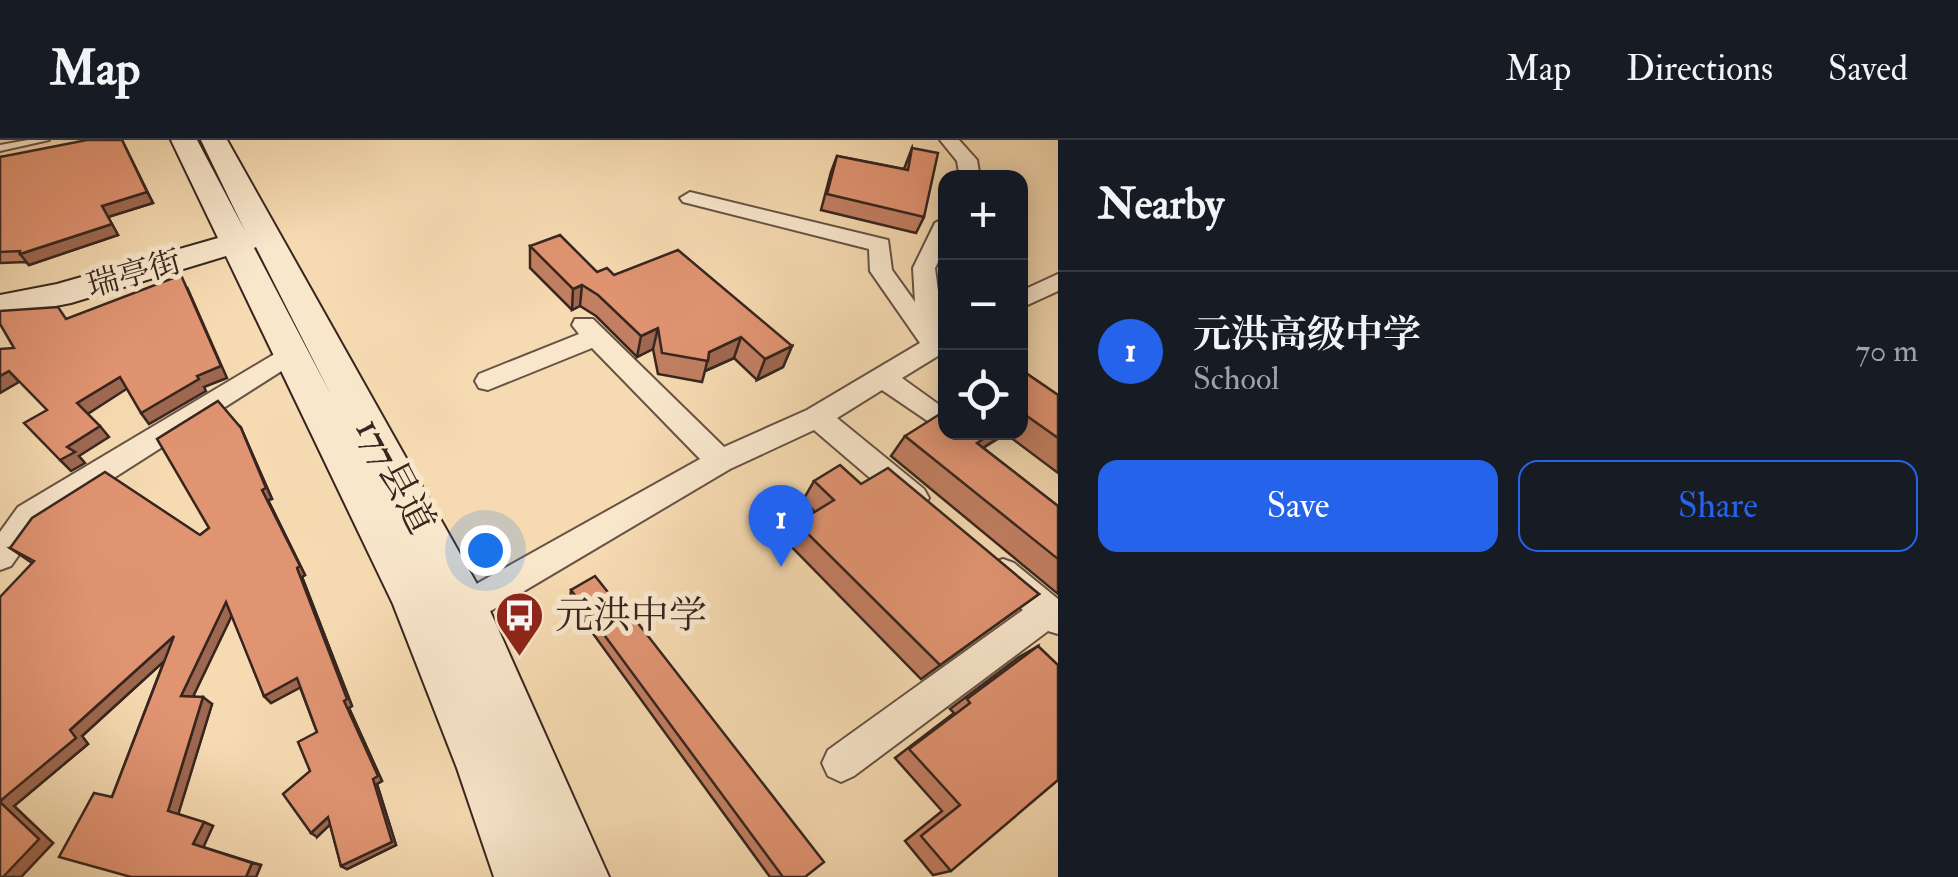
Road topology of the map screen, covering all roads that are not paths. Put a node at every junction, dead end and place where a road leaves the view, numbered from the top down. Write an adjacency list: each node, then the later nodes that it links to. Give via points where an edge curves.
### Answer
1 (44, 140): 5 (lane)
2 (184, 140): 8 (main road, 177县道)
3 (214, 140): 8 (main road, 177县道)
4 (949, 140): 6 (street)
5 (0, 148)
6 (969, 170)
7 (690, 198): 15 (street, via 880,245 881,271)
8 (247, 233): 11 (main road, 瑞亭街); 13 (main road, 瑞亭街, via 59,296); 17 (main road, 177县道); 26 (main road, 177县道)
9 (938, 239): 14 (street, via 924,268 928,309)
10 (1058, 281): 12 (street)
11 (0, 290)
12 (1028, 296)
13 (0, 306)
14 (938, 329)
15 (938, 333)
16 (938, 340): 18 (street)
17 (293, 352): 25 (street, via 29,516); 29 (main road, 177县道, via 415,600)
18 (883, 377): 20 (street); 21 (street)
19 (488, 380): 22 (street, via 590,331)
20 (935, 416)
21 (816, 417): 22 (street); 23 (street)
22 (720, 461): 26 (street)
23 (932, 514)
24 (976, 551): 27 (street)
25 (0, 556)
26 (465, 608): 30 (main road, 177县道)
27 (1053, 616): 28 (street)
28 (841, 763)
29 (523, 877)
30 (580, 877)

